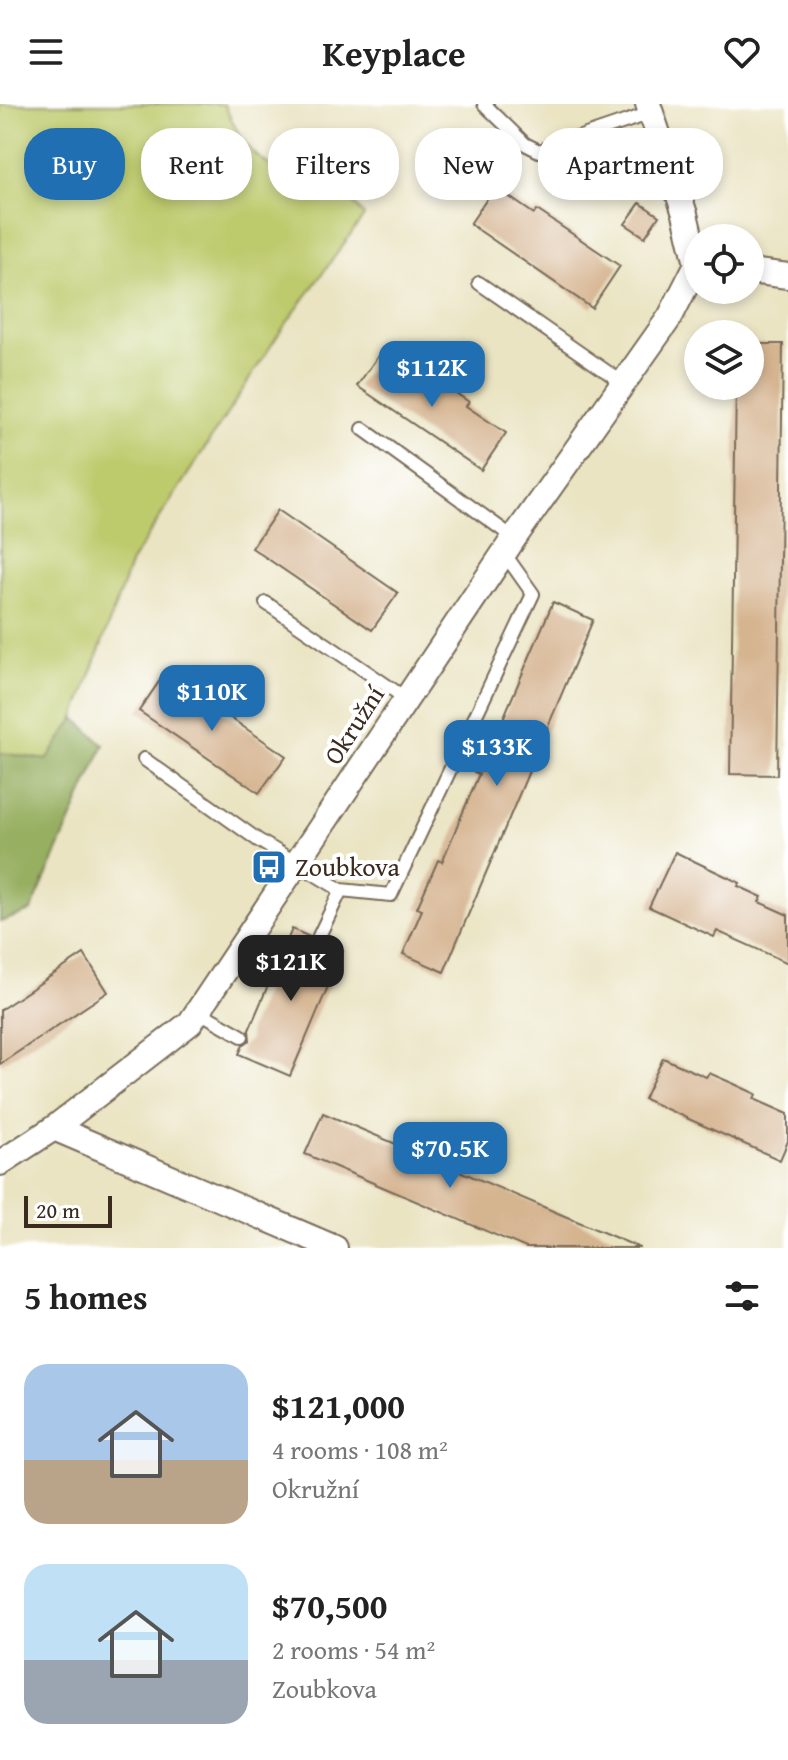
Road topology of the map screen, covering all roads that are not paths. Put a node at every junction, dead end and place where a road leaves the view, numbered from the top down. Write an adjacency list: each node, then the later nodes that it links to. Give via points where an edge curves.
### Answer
1 (484, 104): 2 (lane, via 539,151)
2 (650, 108): 3 (street)
3 (688, 224)
4 (764, 273): 5 (street)
5 (788, 276)
6 (479, 283): 8 (lane)
7 (684, 290): 8 (street, Okružní)
8 (623, 383): 10 (street, Okružní)
9 (363, 429): 10 (lane)
10 (509, 546): 12 (street, Okružní); 15 (lane, via 533,594 391,895)
11 (266, 603): 12 (lane)
12 (405, 698): 14 (street, Okružní)
13 (144, 759): 14 (lane)
14 (295, 865): 15 (lane); 17 (street, Okružní)
15 (341, 890): 16 (lane)
16 (319, 936)
17 (198, 1011): 18 (lane); 19 (street, Okružní, via 190,1023)
18 (242, 1036)
19 (54, 1128): 20 (street, Okružní); 21 (street)
20 (0, 1163)
21 (335, 1248)

